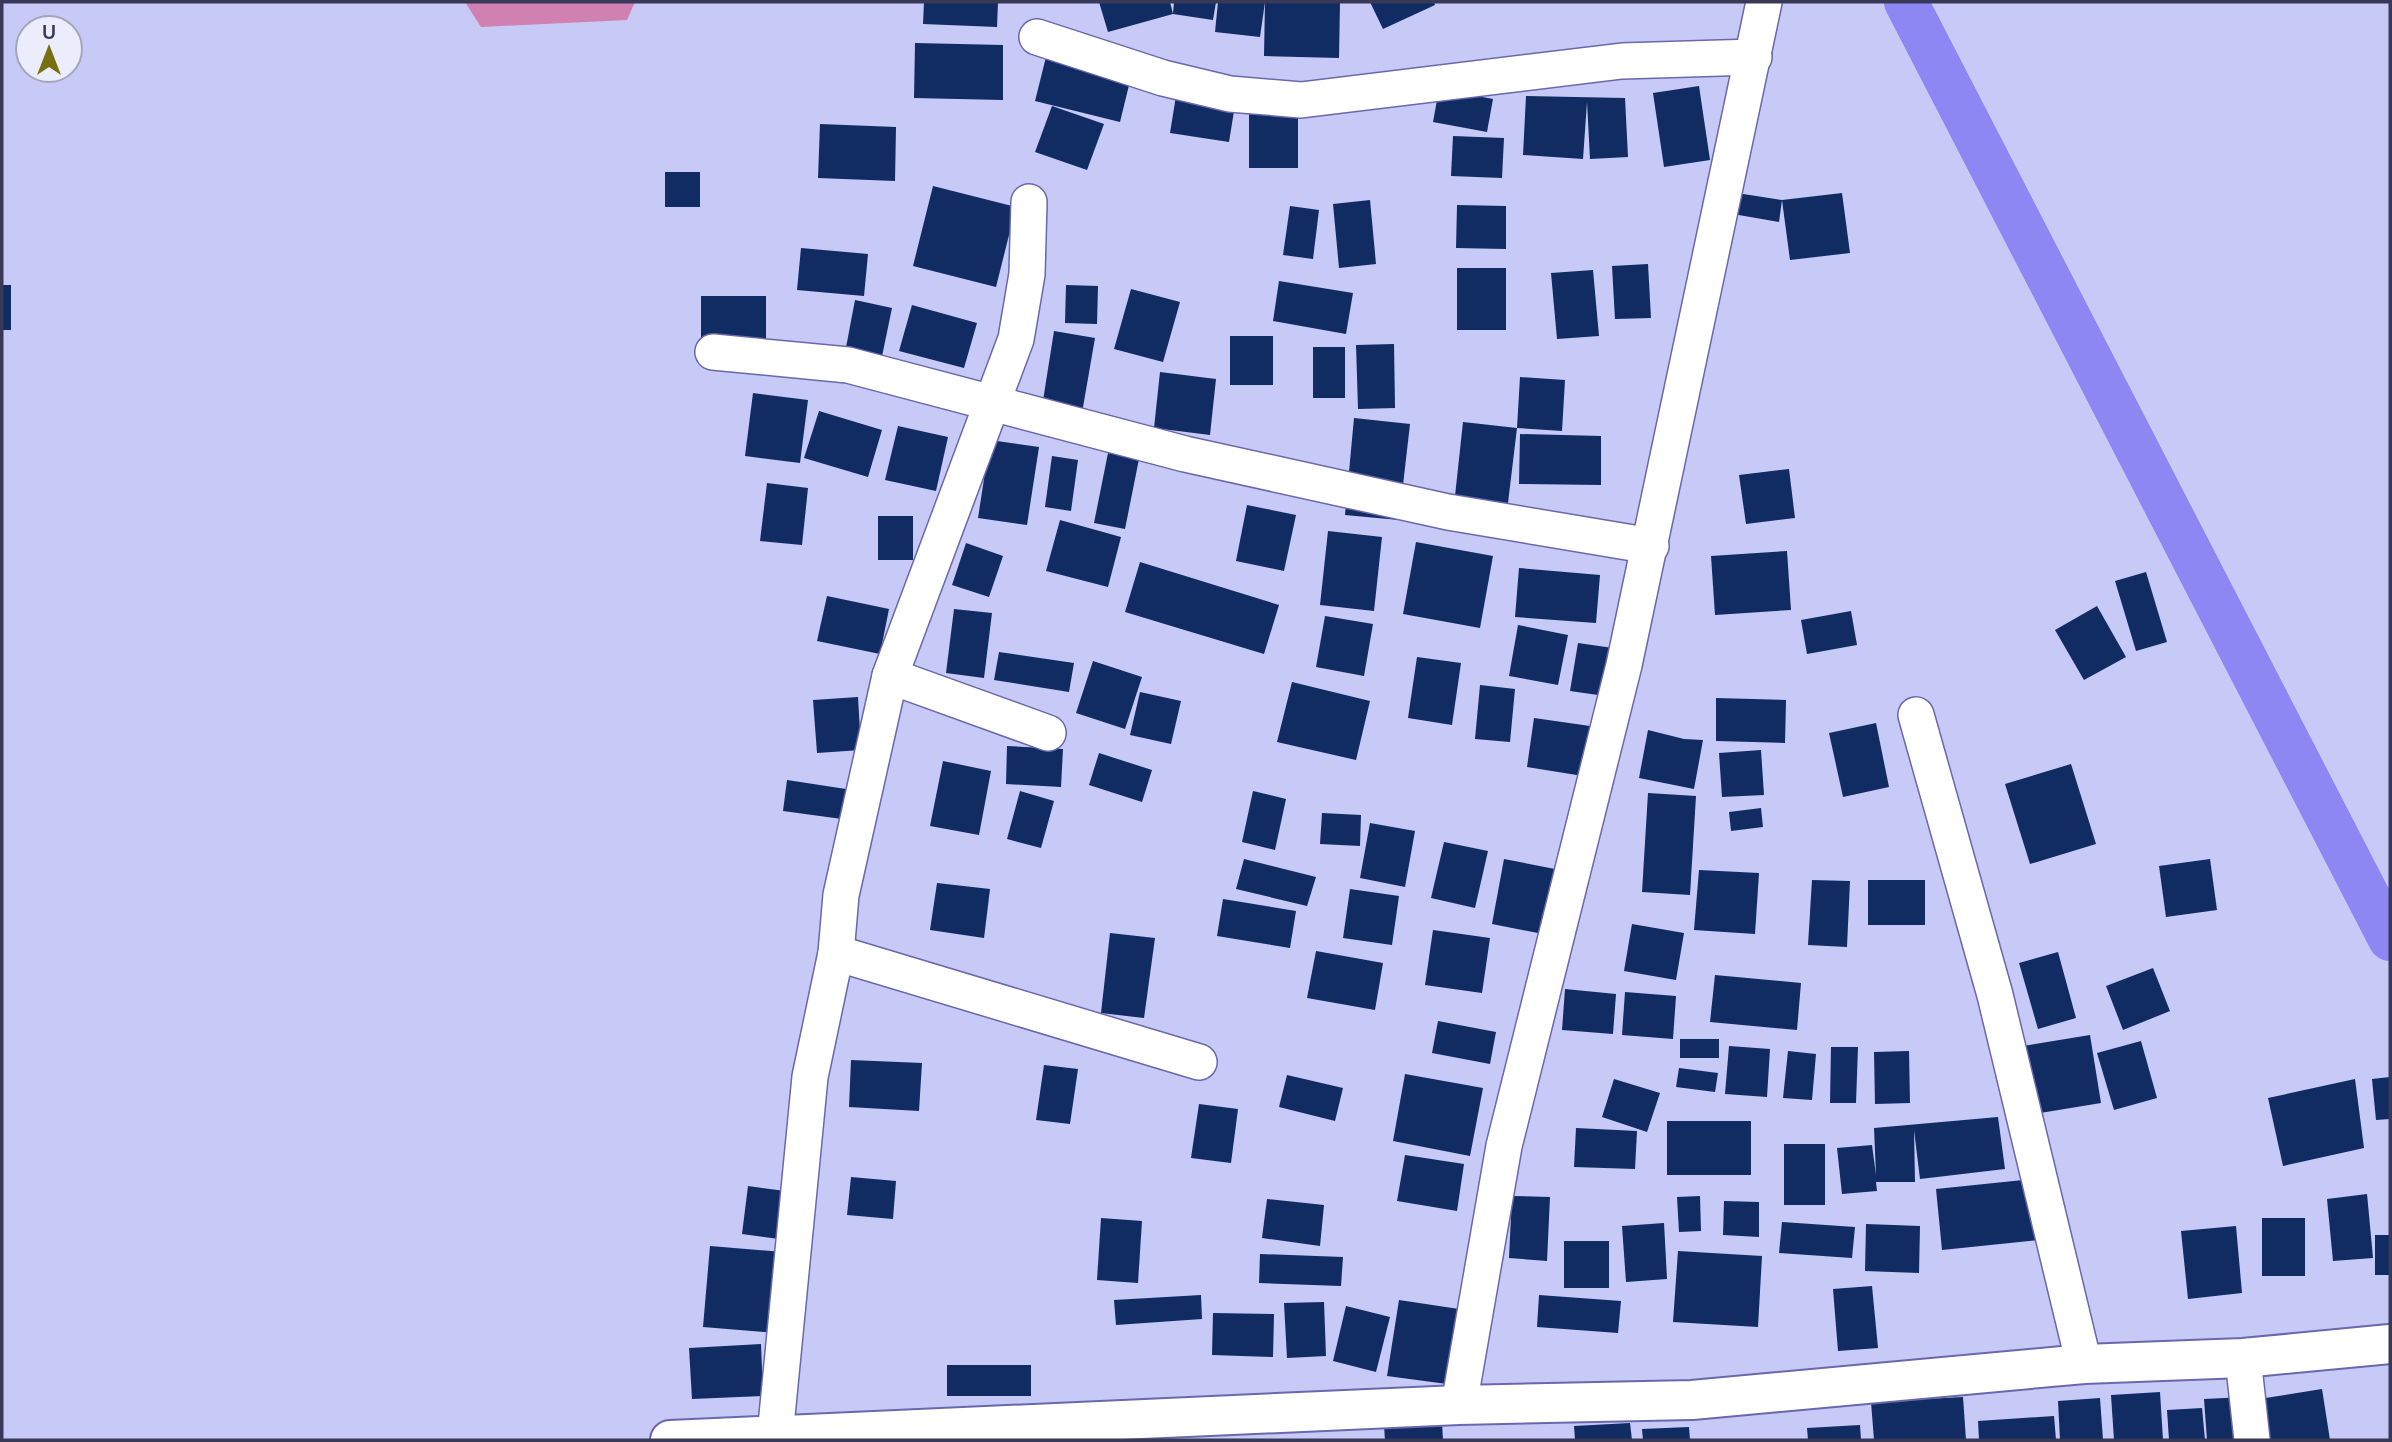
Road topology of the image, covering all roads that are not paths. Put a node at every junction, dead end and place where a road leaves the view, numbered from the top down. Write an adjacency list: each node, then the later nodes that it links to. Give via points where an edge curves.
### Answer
1 (1764, 2): 3 (street)
2 (1037, 37): 3 (street, via 1163,78 1230,94 1300,100 1608,62)
3 (1754, 57): 7 (street)
4 (1029, 202): 6 (street, via 1027,274 1016,339)
5 (713, 352): 6 (street, via 848,365)
6 (995, 401): 7 (street, via 1185,454 1435,509); 8 (street)
7 (1651, 546): 16 (street, via 1504,1146)
8 (890, 676): 10 (street); 11 (street, via 841,895)
9 (1916, 715): 15 (street, via 1995,995)
10 (1048, 733)
11 (836, 953): 12 (street); 17 (street, via 810,1077)
12 (1199, 1062)
13 (2390, 1344): 14 (street)
14 (2243, 1358): 15 (street); 19 (street)
15 (2084, 1364): 16 (street, via 1692,1400)
16 (1459, 1405): 17 (street)
17 (775, 1436): 18 (street)
18 (670, 1440)
19 (2252, 1440)

